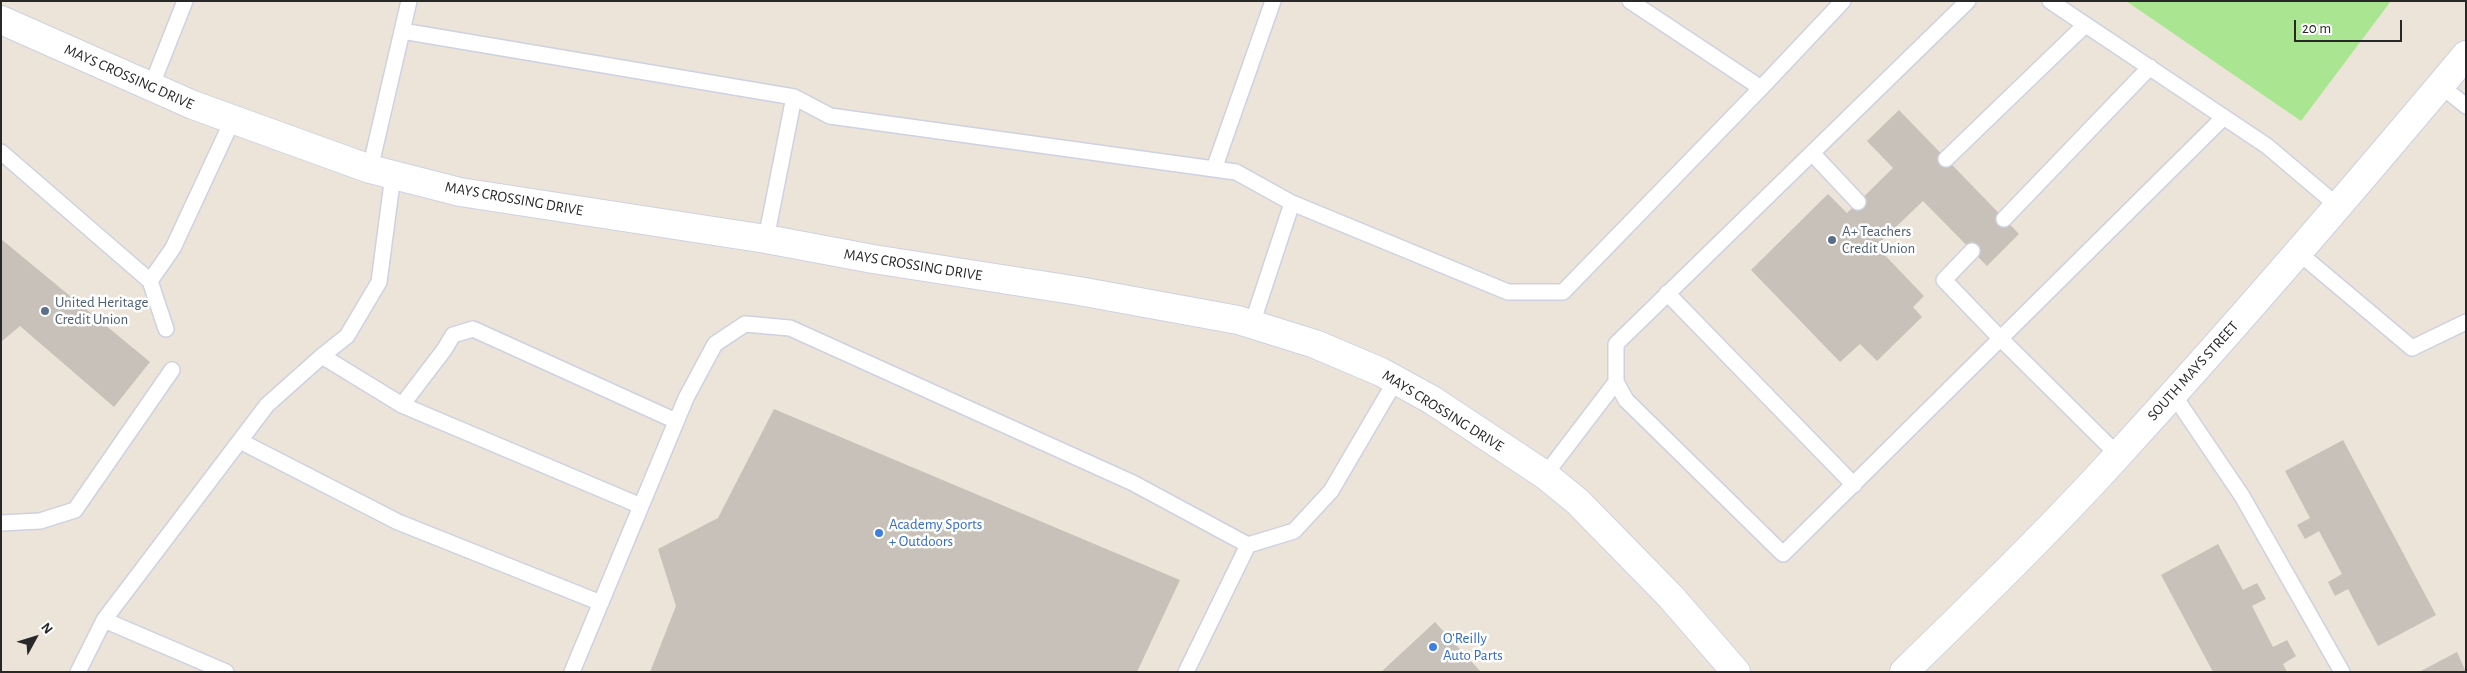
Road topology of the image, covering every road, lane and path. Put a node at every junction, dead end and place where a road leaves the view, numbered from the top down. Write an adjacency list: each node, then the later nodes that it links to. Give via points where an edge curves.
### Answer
1 (185, 1): 14 (lane)
2 (408, 1): 10 (lane)
3 (1273, 1): 23 (lane)
4 (1630, 1): 15 (lane)
5 (1843, 1): 15 (lane)
6 (1968, 1): 21 (lane)
7 (2050, 1): 9 (lane)
8 (1, 20): 14 (street, MAYS CROSSING DRIVE)
9 (2086, 25): 12 (lane); 22 (lane)
10 (402, 31): 16 (lane); 24 (lane)
11 (2466, 55): 13 (street, SOUTH MAYS STREET)
12 (2150, 67): 18 (lane); 28 (lane)
13 (2440, 85): 17 (lane); 27 (street, SOUTH MAYS STREET)
14 (151, 86): 19 (street, MAYS CROSSING DRIVE)
15 (1761, 88): 26 (lane, via 1563,292 1508,292)
16 (794, 97): 23 (lane, via 830,116); 29 (lane)
17 (2466, 106)
18 (2224, 117): 27 (lane, via 2267,146); 37 (lane)
19 (233, 119): 24 (street, MAYS CROSSING DRIVE); 32 (lane, via 173,248)
20 (1, 152): 32 (lane)
21 (1812, 153): 25 (lane); 33 (lane)
22 (1946, 159)
23 (1214, 169): 26 (lane, via 1236,172)
24 (381, 172): 29 (street, MAYS CROSSING DRIVE, via 460,192); 38 (lane, via 379,282 347,336)
25 (1858, 202)
26 (1292, 203): 35 (lane)
27 (2339, 207): 31 (street, SOUTH MAYS STREET)
28 (2004, 219)
29 (766, 239): 35 (street, MAYS CROSSING DRIVE, via 1079,291)
30 (1972, 251): 37 (lane, via 1944,280)
31 (2299, 252): 34 (lane, via 2412,348); 42 (street, SOUTH MAYS STREET)
32 (150, 281): 36 (lane)
33 (1667, 293): 41 (lane, via 1616,344); 48 (lane)
34 (2466, 322)
35 (1252, 324): 40 (street, MAYS CROSSING DRIVE, via 1315,344)
36 (166, 329)
37 (2001, 339): 46 (lane); 48 (lane)
38 (322, 356): 43 (lane); 45 (lane, via 267,406)
39 (172, 370): 50 (lane, via 75,510 40,521)
40 (1396, 380): 47 (street, MAYS CROSSING DRIVE); 51 (lane, via 1325,497 1294,531)
41 (1616, 382): 47 (lane); 48 (lane, via 1626,400 1783,554)
42 (2173, 394): 46 (street, SOUTH MAYS STREET); 60 (lane, via 2242,496)
43 (402, 405): 44 (lane, via 453,335 473,329); 49 (lane)
44 (676, 421): 49 (lane); 51 (lane, via 715,344 744,324 790,328 1133,483)
45 (240, 441): 52 (lane, via 398,522); 53 (lane)
46 (2118, 455): 59 (street, SOUTH MAYS STREET)
47 (1545, 475): 58 (street, MAYS CROSSING DRIVE, via 1578,502 1671,597)
48 (1854, 485)
49 (641, 506): 52 (lane)
50 (1, 523)
51 (1248, 545): 57 (lane)
52 (601, 603): 56 (lane)
53 (104, 620): 54 (lane); 55 (lane)
54 (78, 672)
55 (226, 672)
56 (572, 672)
57 (1186, 672)
58 (1736, 672)
59 (1904, 672)
60 (2342, 672)

